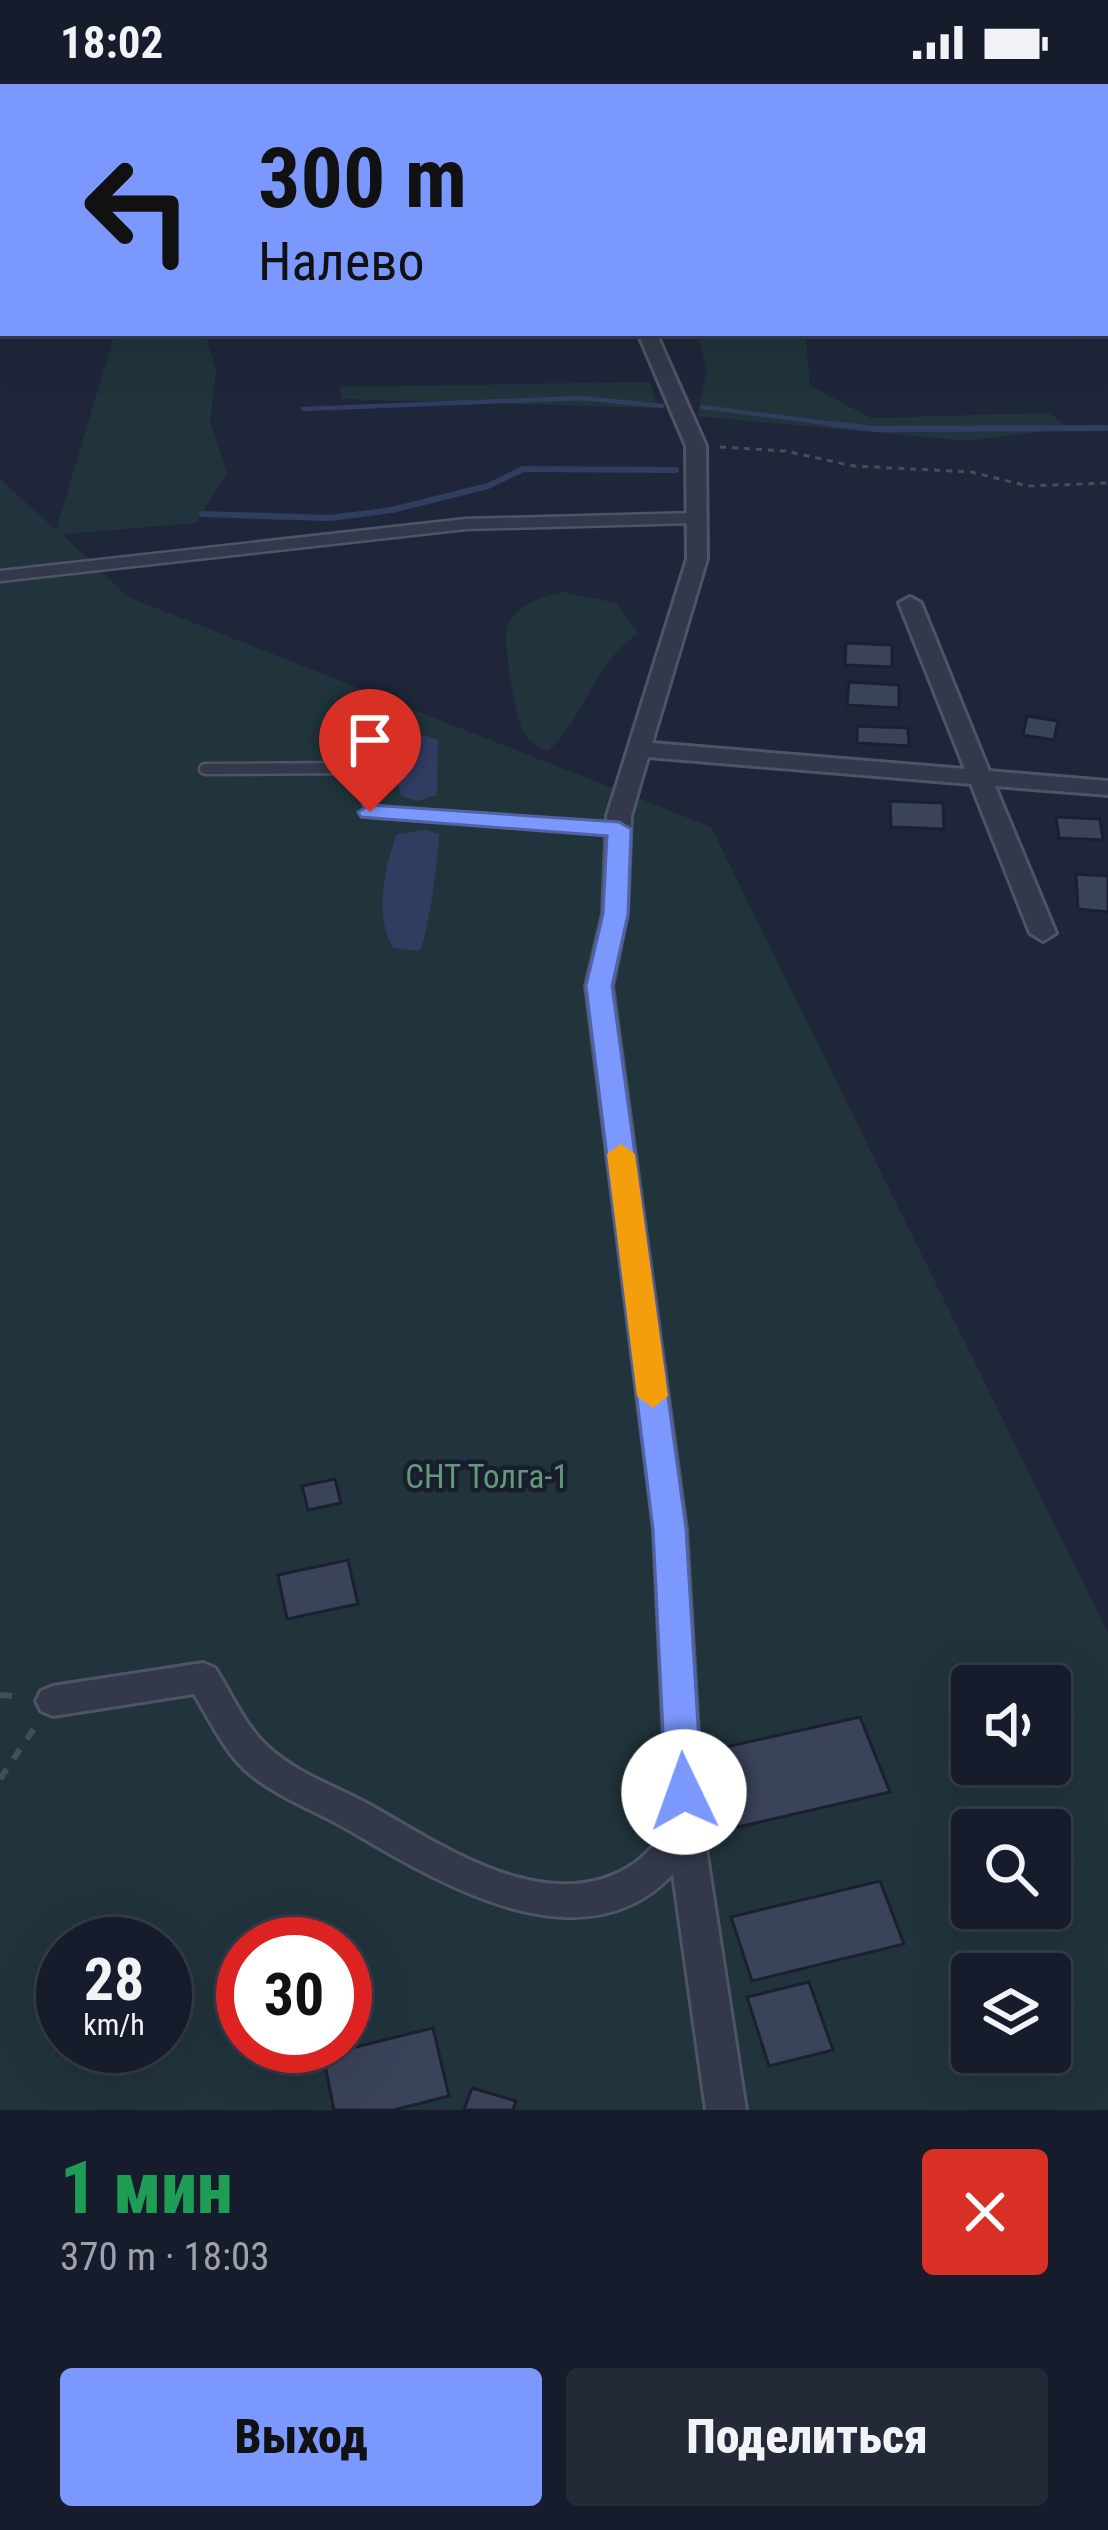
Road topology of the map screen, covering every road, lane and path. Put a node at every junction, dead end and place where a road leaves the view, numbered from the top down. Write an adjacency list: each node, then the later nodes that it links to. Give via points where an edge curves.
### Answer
1 (647, 336): 2 (street)
2 (696, 446): 3 (path, via 971,472 1028,487); 4 (street)
3 (1108, 483)
4 (694, 518): 5 (lane, via 466,524); 7 (street, via 697,559)
5 (0, 576)
6 (910, 603): 9 (street)
7 (639, 749): 9 (street); 11 (street)
8 (205, 769): 11 (lane, via 344,768 366,781 370,812)
9 (982, 778): 10 (street); 12 (street)
10 (1108, 788)
11 (619, 823): 16 (street, via 615,914 599,986 670,1529)
12 (1043, 933)
13 (0, 1695): 14 (path)
14 (53, 1701): 15 (path); 16 (street, via 203,1678 254,1756 459,1876 547,1905 632,1887 664,1866)
15 (0, 1780)
16 (686, 1837): 17 (street)
17 (726, 2110)

